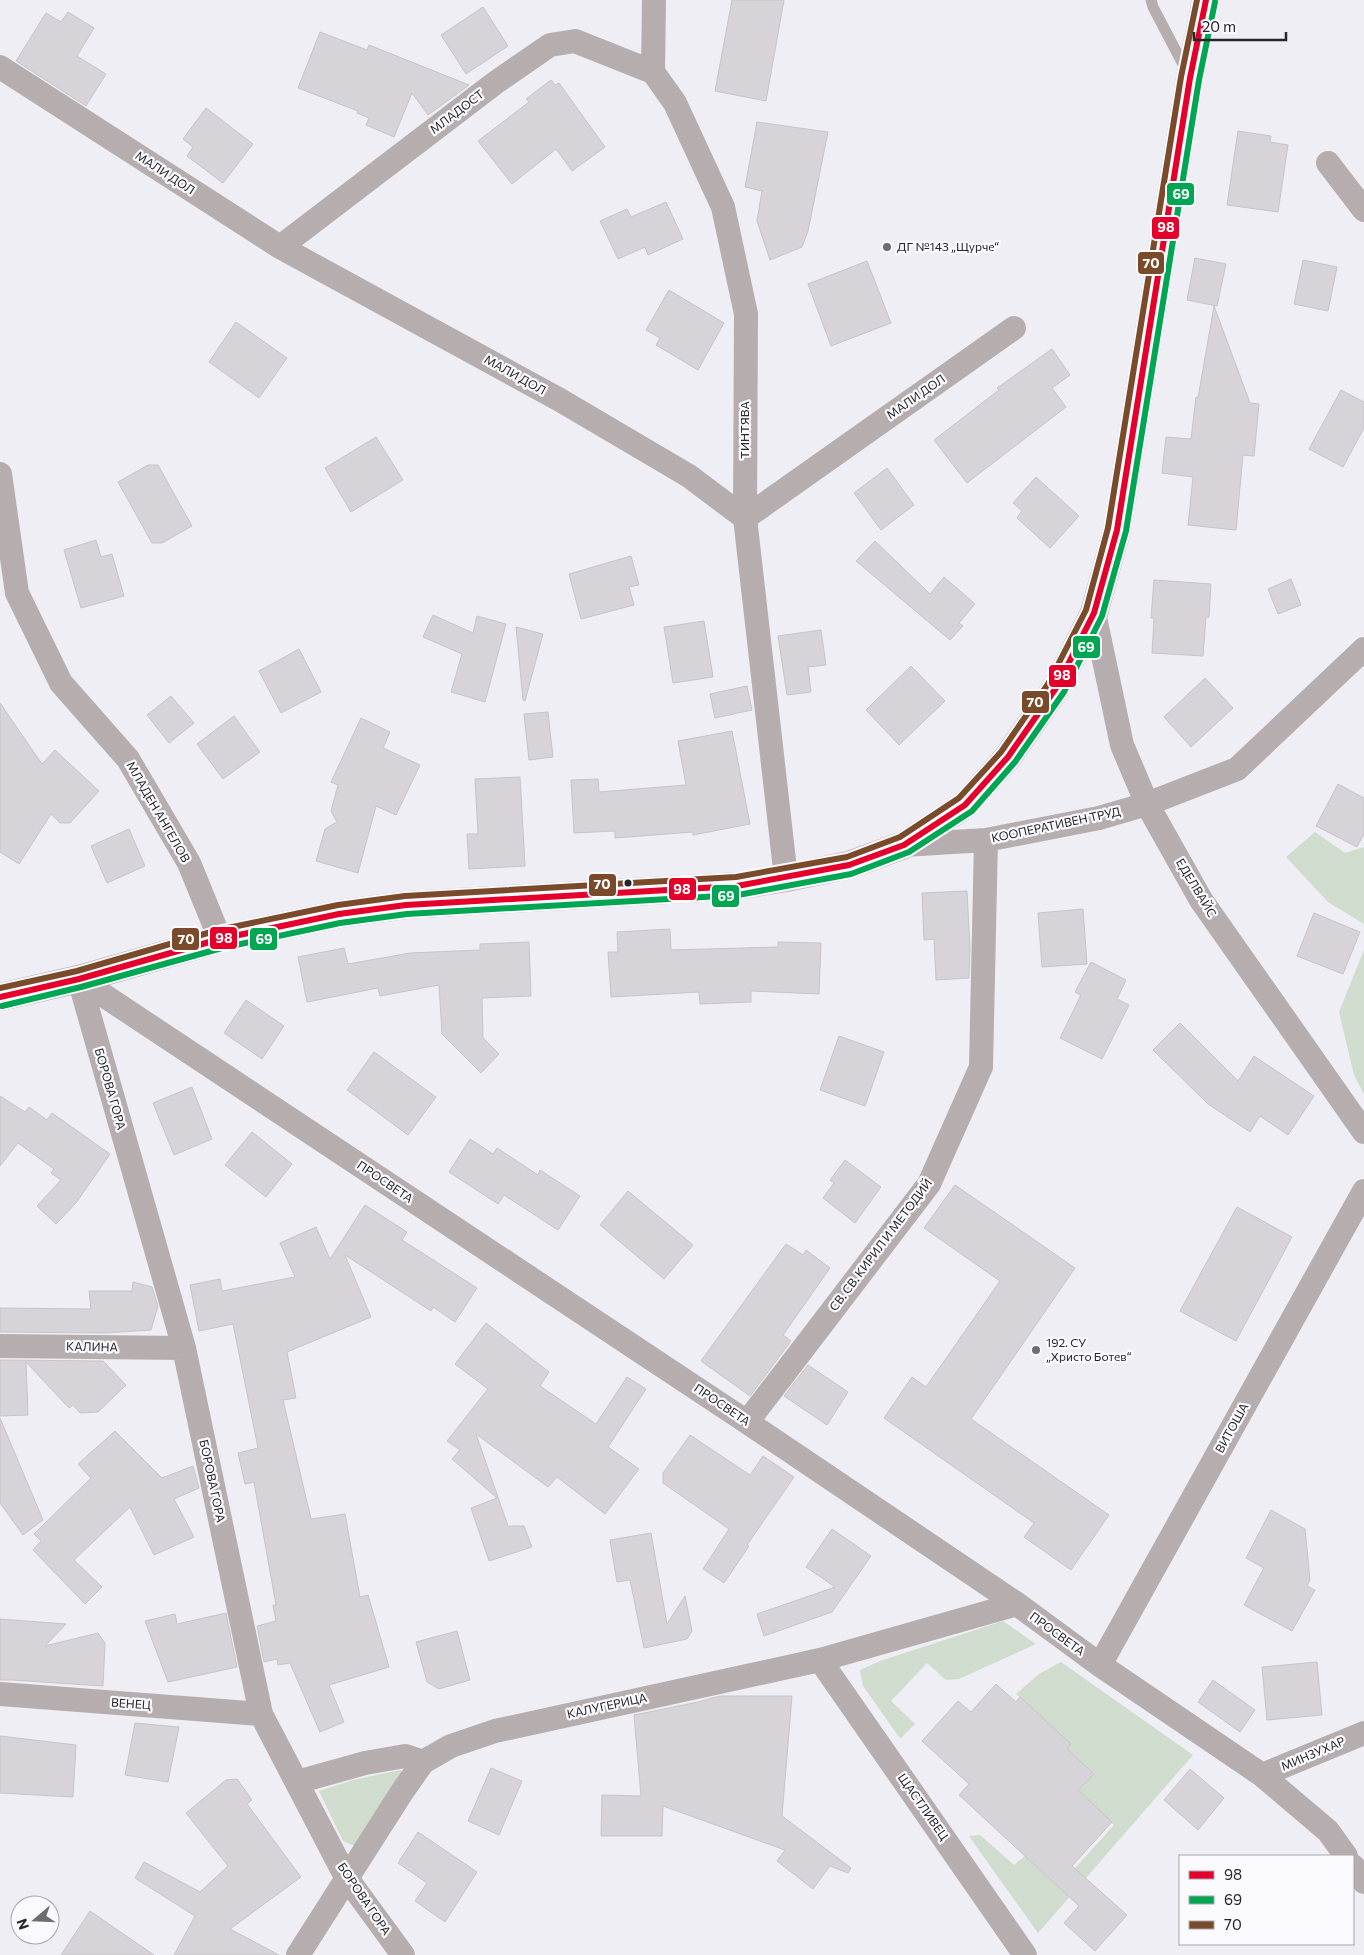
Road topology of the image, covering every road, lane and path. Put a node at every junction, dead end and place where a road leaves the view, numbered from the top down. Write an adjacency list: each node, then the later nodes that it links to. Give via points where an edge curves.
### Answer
1 (654, 0): 5 (street)
2 (1151, 0): 6 (lane)
3 (1206, 0): 6 (street)
4 (0, 67): 9 (street, МАЛИ ДОЛ)
5 (652, 72): 9 (street, МЛАДОСТ, via 575,41 550,45 495,83); 12 (street, ТИНТЯВА, via 675,103 723,207 746,314)
6 (1190, 78): 13 (street, via 1117,530)
7 (1328, 163): 8 (street)
8 (1364, 210)
9 (280, 247): 12 (street, МАЛИ ДОЛ, via 560,400 689,476)
10 (1014, 328): 12 (street, МАЛИ ДОЛ)
11 (0, 474): 19 (street, МЛАДЕН АНГЕЛОВ, via 17,593 61,683 128,760 189,864)
12 (745, 518): 18 (street, ТИНТЯВА)
13 (1094, 613): 15 (street, ЕДЕЛВАЙС, via 1122,745); 17 (street, via 1056,688 1008,757 965,805)
14 (1364, 650): 15 (street, КООПЕРАТИВЕН ТРУД, via 1237,769)
15 (1147, 804): 16 (street, КООПЕРАТИВЕН ТРУД, via 1100,818); 22 (street, ЕДЕЛВАЙС, via 1200,900)
16 (986, 840): 17 (street, КООПЕРАТИВЕН ТРУД); 26 (street, СВ. СВ. КИРИЛ И МЕТОДИЙ, via 980,1067 928,1184)
17 (904, 845): 18 (street, via 849,865)
18 (786, 878): 19 (street, via 737,886 406,905 339,914)
19 (220, 939): 20 (street)
20 (79, 979): 21 (street); 25 (street, БОРОВА ГОРА); 26 (street, ПРОСВЕТА)
21 (0, 997)
22 (1364, 1132)
23 (1364, 1191): 29 (street, ВИТОША)
24 (0, 1346): 25 (street, КАЛИНА)
25 (184, 1348): 31 (street, БОРОВА ГОРА)
26 (747, 1422): 27 (street, ПРОСВЕТА)
27 (1017, 1604): 28 (street, КАЛУГЕРИЦА); 29 (street, ПРОСВЕТА)
28 (820, 1660): 33 (street, КАЛУГЕРИЦА, via 495,1731 451,1746); 42 (street, ЩАСТЛИВЕЦ)
29 (1100, 1665): 34 (street, ПРОСВЕТА)
30 (0, 1694): 31 (street, ВЕНЕЦ)
31 (261, 1714): 35 (street, БОРОВА ГОРА)
32 (1364, 1733): 34 (street, МИНЗУХАР)
33 (423, 1762): 35 (street, via 404,1756); 38 (street, КАЛУГЕРИЦА)
34 (1262, 1775): 36 (street, ПРОСВЕТА, via 1328,1831)
35 (297, 1782): 38 (street, БОРОВА ГОРА)
36 (1345, 1855)
37 (1354, 1867): 39 (street)
38 (346, 1877): 40 (street, КАЛУГЕРИЦА); 41 (street, БОРОВА ГОРА)
39 (1364, 1882)
40 (298, 1955)
41 (403, 1955)
42 (1025, 1955)

